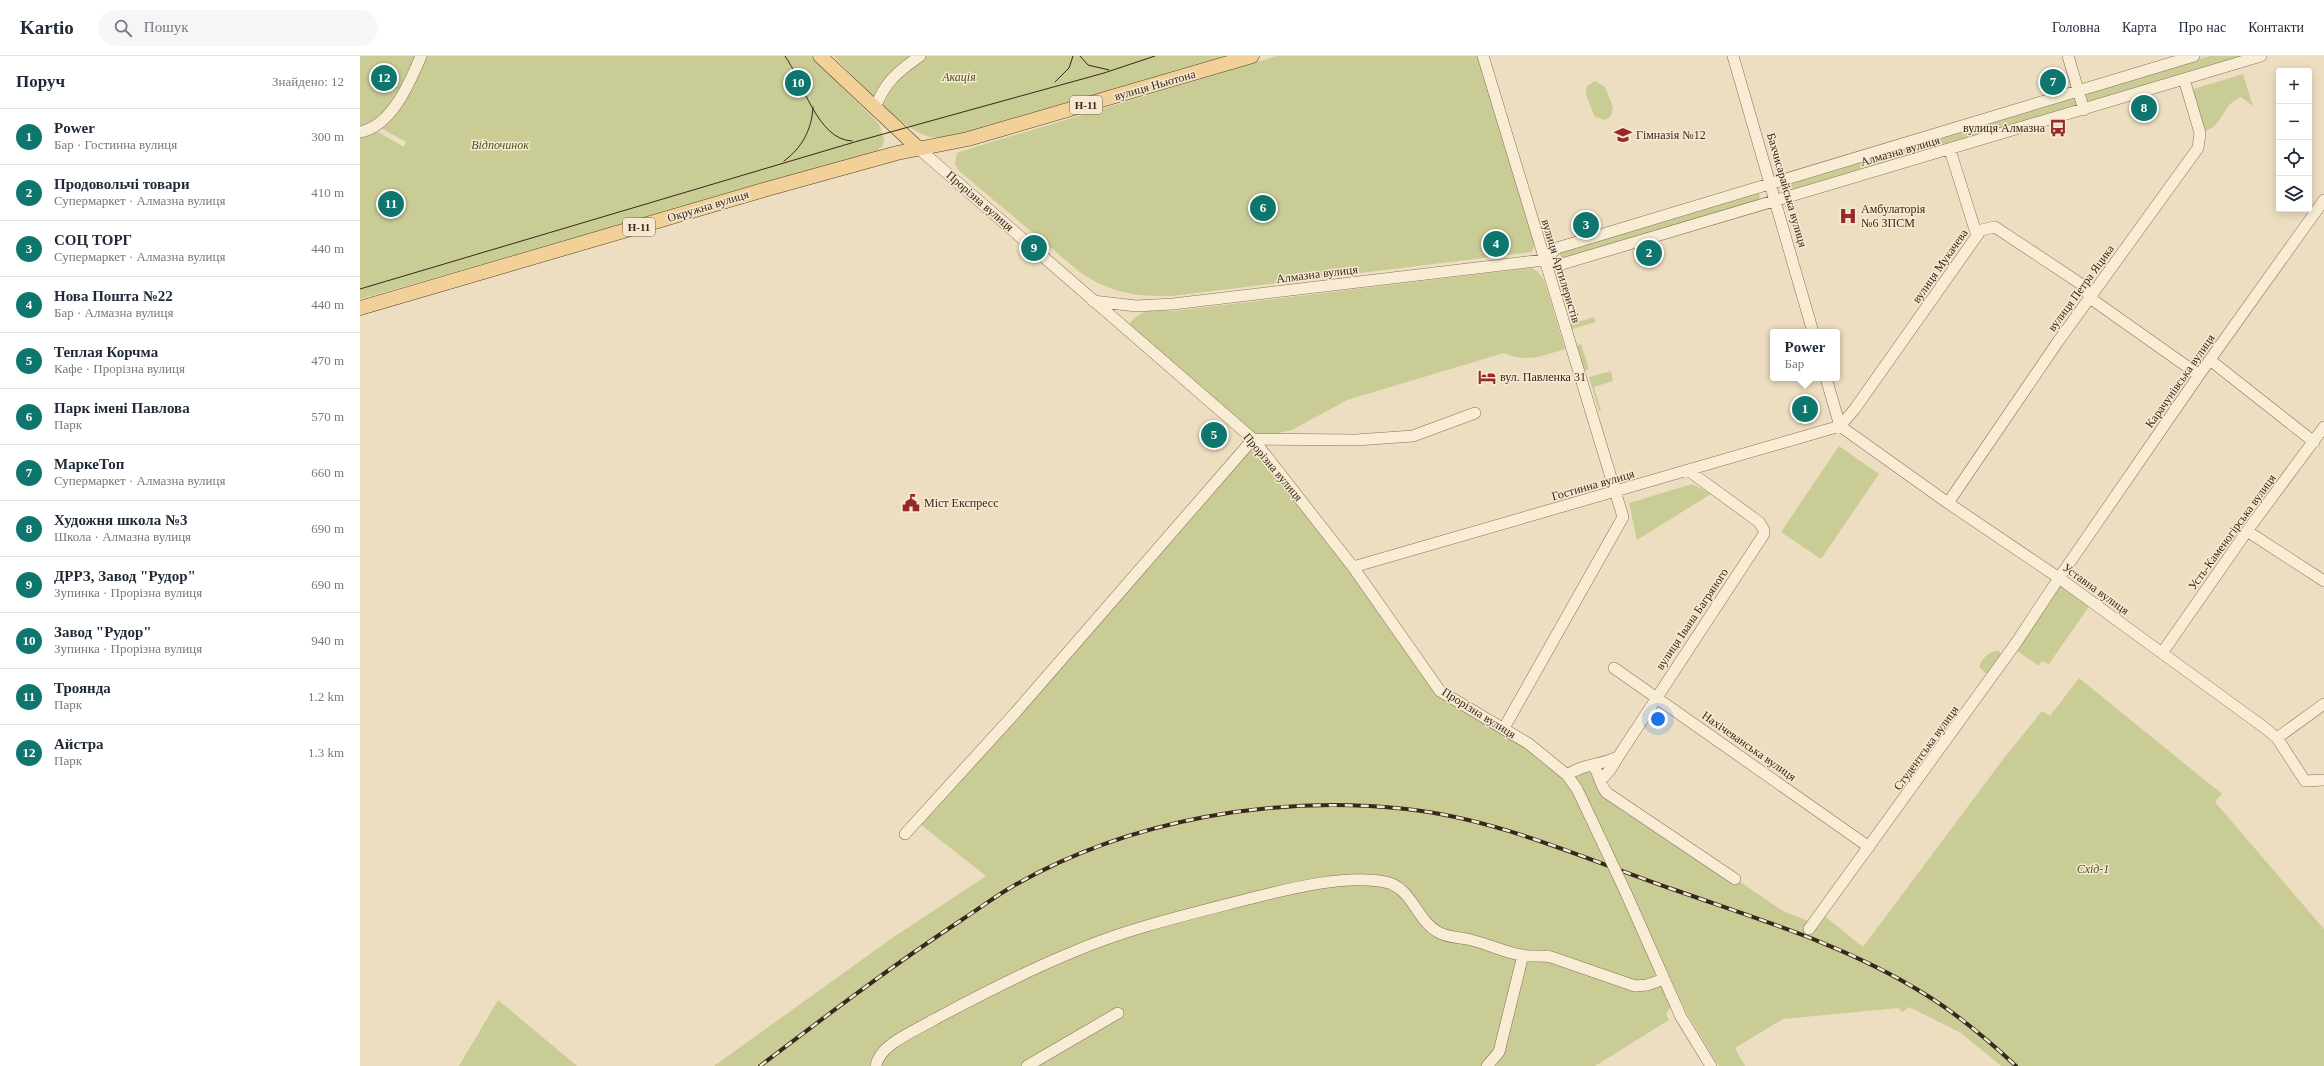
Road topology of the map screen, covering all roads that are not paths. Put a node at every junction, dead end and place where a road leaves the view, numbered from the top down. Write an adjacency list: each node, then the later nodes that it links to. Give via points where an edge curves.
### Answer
1 (421, 56): 14 (street, via 396,105 382,120)
2 (820, 56): 12 (main road, Прорізна вулиця)
3 (920, 56): 12 (street, via 893,76 882,90)
4 (1252, 56): 15 (main road, вулиця Ньютона / Н-11, via 968,139)
5 (1483, 56): 21 (street, вулиця Артилеристів)
6 (1734, 56): 17 (street, Бахчисарайська вулиця)
7 (2068, 56): 11 (street)
8 (2194, 56): 11 (street, Алмазна вулиця)
9 (2261, 56): 10 (street, Алмазна вулиця)
10 (2184, 79): 13 (street, Алмазна вулиця); 22 (street, вулиця Петра Яцика, via 2200,133 2198,148)
11 (2078, 91): 13 (street); 17 (street, Алмазна вулиця)
12 (875, 108): 15 (main road, Прорізна вулиця)
13 (2084, 110): 16 (street, Алмазна вулиця)
14 (360, 132)
15 (918, 148): 23 (street, Прорізна вулиця); 24 (main road, Окружна вулиця / Н-11, via 767,189)
16 (1950, 150): 18 (street, Алмазна вулиця); 20 (street)
17 (1771, 182): 18 (street, Бахчисарайська вулиця); 21 (street, Алмазна вулиця, via 1558,248)
18 (1777, 200): 21 (street, Алмазна вулиця, via 1562,264); 25 (street, Бахчисарайська вулиця)
19 (2324, 200): 26 (street, Карачунівська вулиця)
20 (1977, 236): 22 (street, вулиця Мукачева, via 1981,230 1995,227 2084,286); 30 (street, вулиця Мукачева)
21 (1544, 260): 23 (street, Алмазна вулиця, via 1173,304 1136,306); 35 (street, вулиця Артилеристів)
22 (2090, 298): 27 (street, вулиця Мукачева); 36 (street, вулиця Петра Яцика)
23 (1093, 301): 32 (street, Прорізна вулиця)
24 (360, 308)
25 (1812, 329)
26 (2210, 360): 27 (street, Карачунівська вулиця); 33 (street)
27 (2199, 375): 39 (street, Карачунівська вулиця)
28 (1827, 381): 30 (street)
29 (1475, 413): 32 (street, via 1413,436 1356,440)
30 (1840, 426): 34 (street, Гостинна вулиця); 36 (street, Уставна вулиця)
31 (2324, 427): 33 (street, Усть-Каменогірська вулиця)
32 (1253, 439): 38 (street, Прорізна вулиця); 52 (street, via 1016,712)
33 (2314, 442): 37 (street, Усть-Каменогірська вулиця)
34 (1689, 471): 35 (street, Гостинна вулиця); 43 (street, вулиця Івана Багряного, via 1759,522 1764,534)
35 (1615, 493): 38 (street, Гостинна вулиця); 45 (street, вулиця Артилеристів, via 1623,517)
36 (1948, 503): 39 (street, Уставна вулиця)
37 (2247, 531): 40 (street); 41 (street, Усть-Каменогірська вулиця)
38 (1353, 567): 45 (street, Прорізна вулиця, via 1440,691)
39 (2059, 578): 41 (street, Уставна вулиця); 53 (street, Студентська вулиця, via 2016,643)
40 (2324, 581)
41 (2162, 653): 46 (street, Уставна вулиця)
42 (1614, 668): 43 (street, Нахічеванська вулиця)
43 (1656, 697): 47 (street, вулиця Івана Багряного); 53 (street, Нахічеванська вулиця)
44 (2324, 704): 46 (street)
45 (1504, 728): 49 (street, Прорізна вулиця)
46 (2277, 738): 51 (street, Уставна вулиця, via 2305,781)
47 (1618, 757): 48 (street); 50 (street, вулиця Івана Багряного)
48 (1593, 764): 49 (street); 50 (street)
49 (1566, 775): 57 (street, Прорізна вулиця, bridge, via 1577,789)
50 (1601, 780): 54 (street, via 1602,788 1607,793)
51 (2324, 780)
52 (904, 834)
53 (1869, 847): 55 (street, Студентська вулиця)
54 (1735, 879)
55 (1809, 929)
56 (1523, 956): 57 (street, via 1537,954 1551,957 1635,986); 59 (street, via 1437,932 1409,897 1386,882 1355,881 1296,887 1135,930 1074,951 980,995 906,1036 884,1049); 61 (street, via 1499,1052)
57 (1664, 979): 62 (street, Прорізна вулиця, via 1681,1016)
58 (1118, 1012): 60 (street)
59 (876, 1066)
60 (1027, 1066)
61 (1487, 1066)
62 (1711, 1066)

